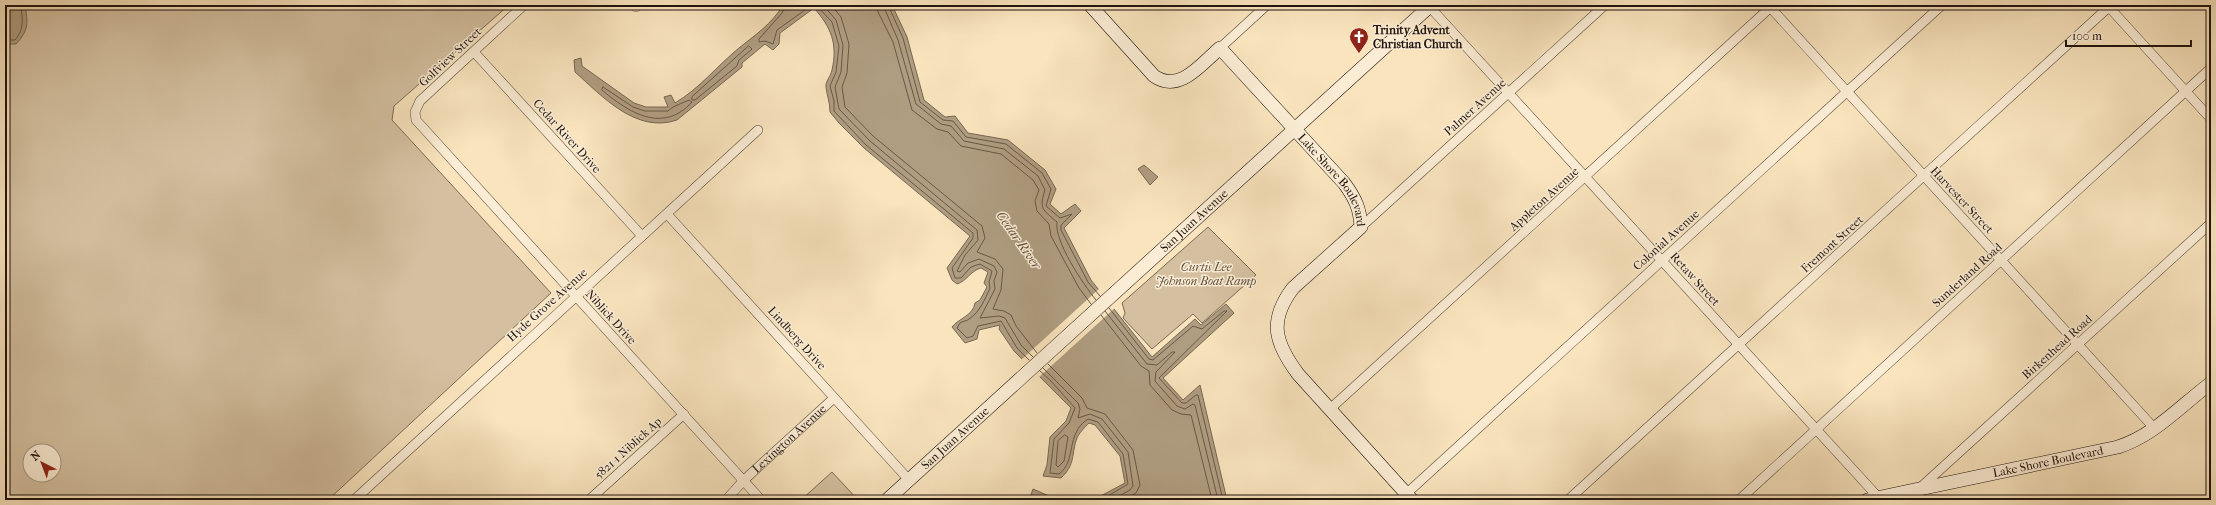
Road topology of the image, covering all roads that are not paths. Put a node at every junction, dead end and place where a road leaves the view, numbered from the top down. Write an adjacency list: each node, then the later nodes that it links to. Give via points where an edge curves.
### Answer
1 (524, 5): 10 (street, Golfview Street)
2 (1267, 5): 9 (street)
3 (1430, 5): 14 (street, Retaw Street); 17 (street, San Juan Avenue)
4 (1605, 5): 14 (street, Palmer Avenue)
5 (1942, 5): 13 (street, Colonial Avenue)
6 (1771, 6): 13 (street, Harvester Street); 20 (street, Appleton Avenue)
7 (2109, 6): 12 (street); 19 (street, Fremont Street)
8 (1095, 7): 9 (street, via 1154,76 1171,83 1187,77)
9 (1220, 48): 17 (street, Lake Shore Boulevard)
10 (474, 52): 15 (street, Golfview Street, via 420,101); 24 (street, Cedar River Drive)
11 (2211, 68): 12 (street, Sunderland Road)
12 (2185, 91): 16 (street); 26 (street, Sunderland Road)
13 (1847, 92): 19 (street, Harvester Street); 25 (street, Colonial Avenue)
14 (1509, 93): 20 (street, Retaw Street); 23 (street, Palmer Avenue)
15 (415, 112): 27 (street, Niblick Drive, via 416,120)
16 (2211, 119)
17 (1295, 129): 23 (street, Lake Shore Boulevard, via 1356,200 1360,212); 37 (street, San Juan Avenue)
18 (758, 130): 21 (street, Hyde Grove Avenue)
19 (1924, 176): 26 (street, Harvester Street); 29 (street, Fremont Street)
20 (1586, 177): 25 (street, Retaw Street); 32 (street, Appleton Avenue)
21 (667, 214): 24 (street, Hyde Grove Avenue); 31 (street, Lindberg Drive)
22 (2211, 223): 28 (street, Birkenhead Road)
23 (1360, 227): 32 (street, Lake Shore Boulevard, via 1293,288 1283,301 1277,323 1277,336 1287,359)
24 (642, 236): 27 (street, Hyde Grove Avenue)
25 (1662, 260): 29 (street, Retaw Street); 39 (street, Colonial Avenue)
26 (2001, 260): 28 (street, Harvester Street); 34 (street, Sunderland Road)
27 (575, 296): 33 (street, Niblick Drive); 41 (street, Hyde Grove Avenue)
28 (2077, 344): 35 (street, Harvester Street); 38 (street, Birkenhead Road)
29 (1739, 345): 34 (street, Retaw Street); 46 (street, Fremont Street)
30 (2211, 383): 35 (street, Lake Shore Boulevard)
31 (834, 398): 36 (street, Lexington Avenue); 37 (street, Lindberg Drive)
32 (1330, 409): 39 (street, Lake Shore Boulevard)
33 (684, 414): 36 (street, Niblick Drive); 42 (street, 5821-1 Niblick Ap)
34 (1816, 428): 40 (street, Retaw Street); 47 (street, Sunderland Road)
35 (2155, 429): 38 (street, Lake Shore Boulevard, via 2131,443 2109,450)
36 (744, 480): 43 (street, Lexington Avenue); 44 (street, Niblick Drive)
37 (909, 480): 45 (street, San Juan Avenue)
38 (1920, 488): 40 (street, Lake Shore Boulevard)
39 (1409, 497)
40 (1873, 499)
41 (354, 500)
42 (589, 500)
43 (726, 500)
44 (762, 500)
45 (887, 500)
46 (1568, 500)
47 (1739, 500)

